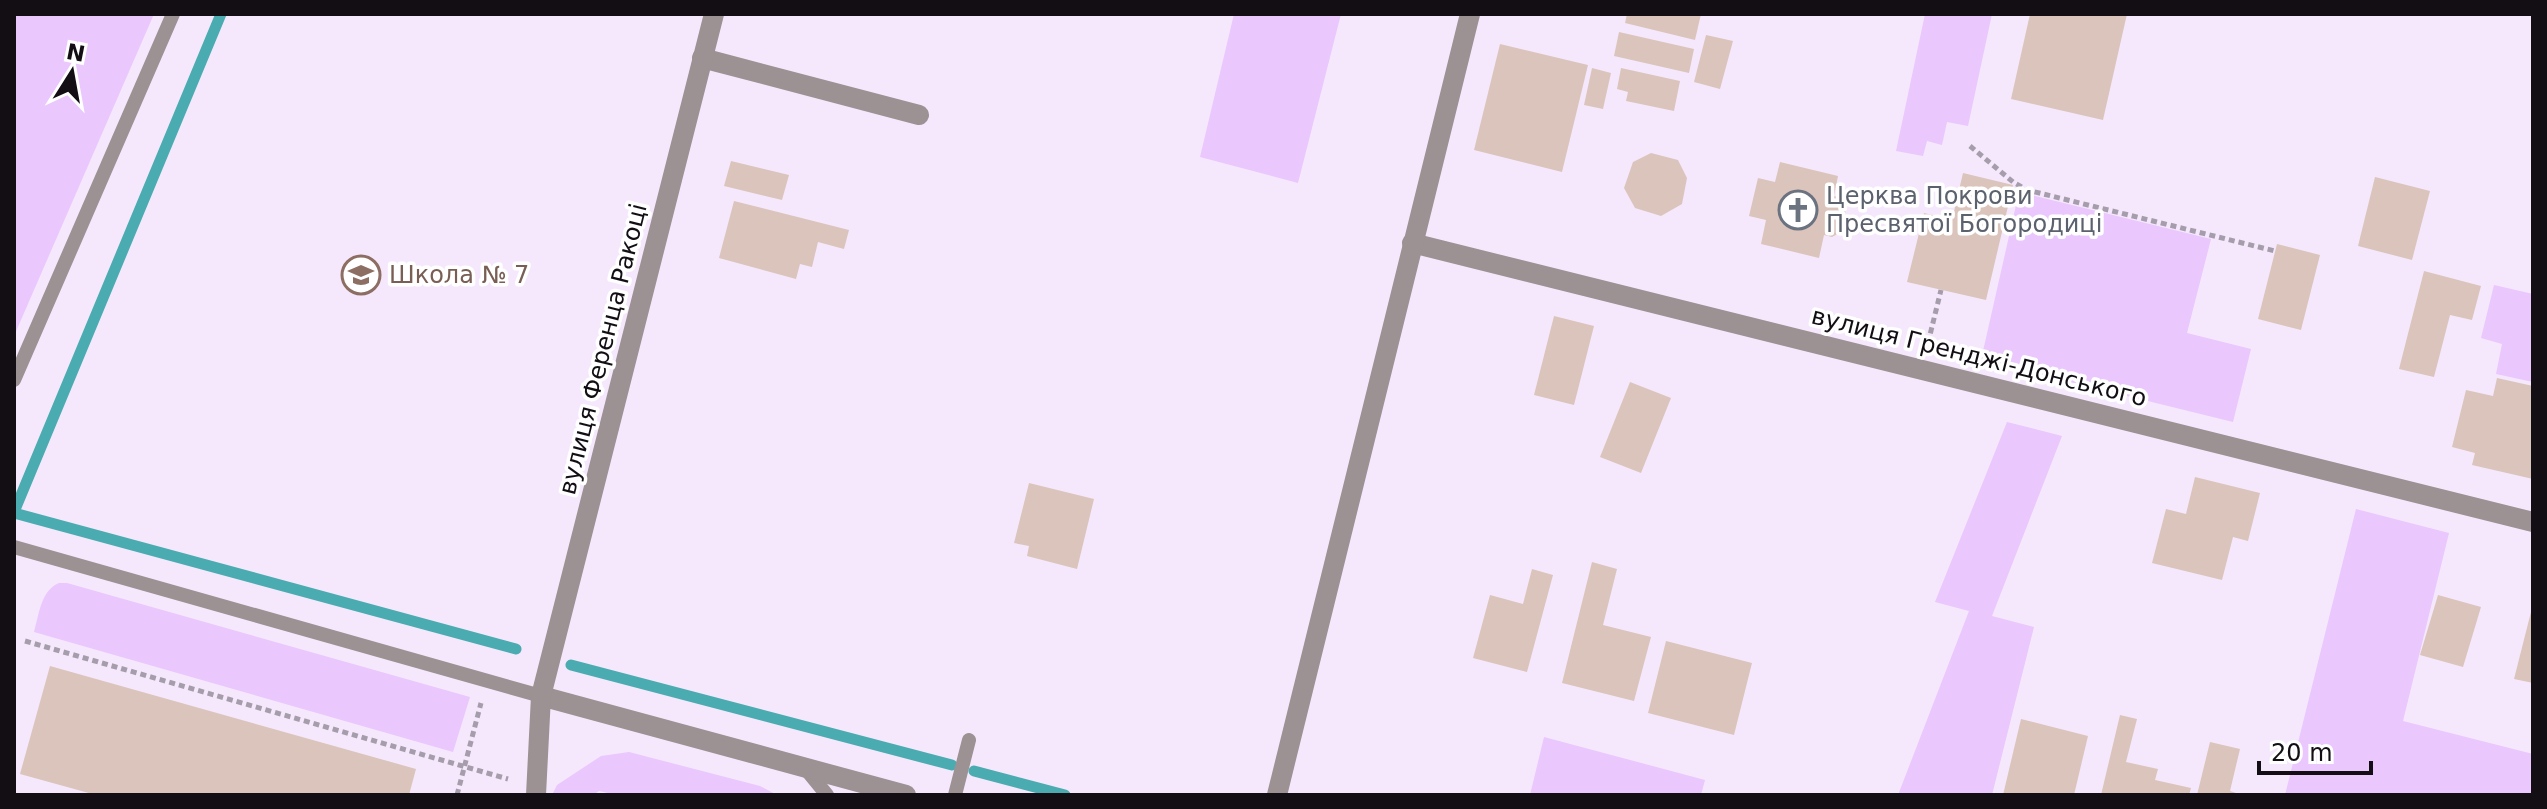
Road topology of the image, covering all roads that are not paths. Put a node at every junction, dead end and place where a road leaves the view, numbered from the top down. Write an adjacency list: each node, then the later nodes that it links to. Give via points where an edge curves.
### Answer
1 (173, 14): 7 (lane)
2 (714, 14): 4 (street, вулиця Ференца Ракоці)
3 (1470, 14): 6 (street)
4 (702, 58): 5 (street); 10 (street, вулиця Ференца Ракоці)
5 (919, 115)
6 (1412, 243): 8 (street, вулиця Гренджі-Донського); 17 (street)
7 (14, 380)
8 (2533, 522)
9 (14, 547): 10 (lane)
10 (541, 696): 12 (street); 13 (street, вулиця Ференца Ракоці)
11 (969, 740): 16 (lane)
12 (805, 768): 14 (lane); 15 (street)
13 (536, 791)
14 (827, 795)
15 (906, 795)
16 (955, 795)
17 (1277, 795)

